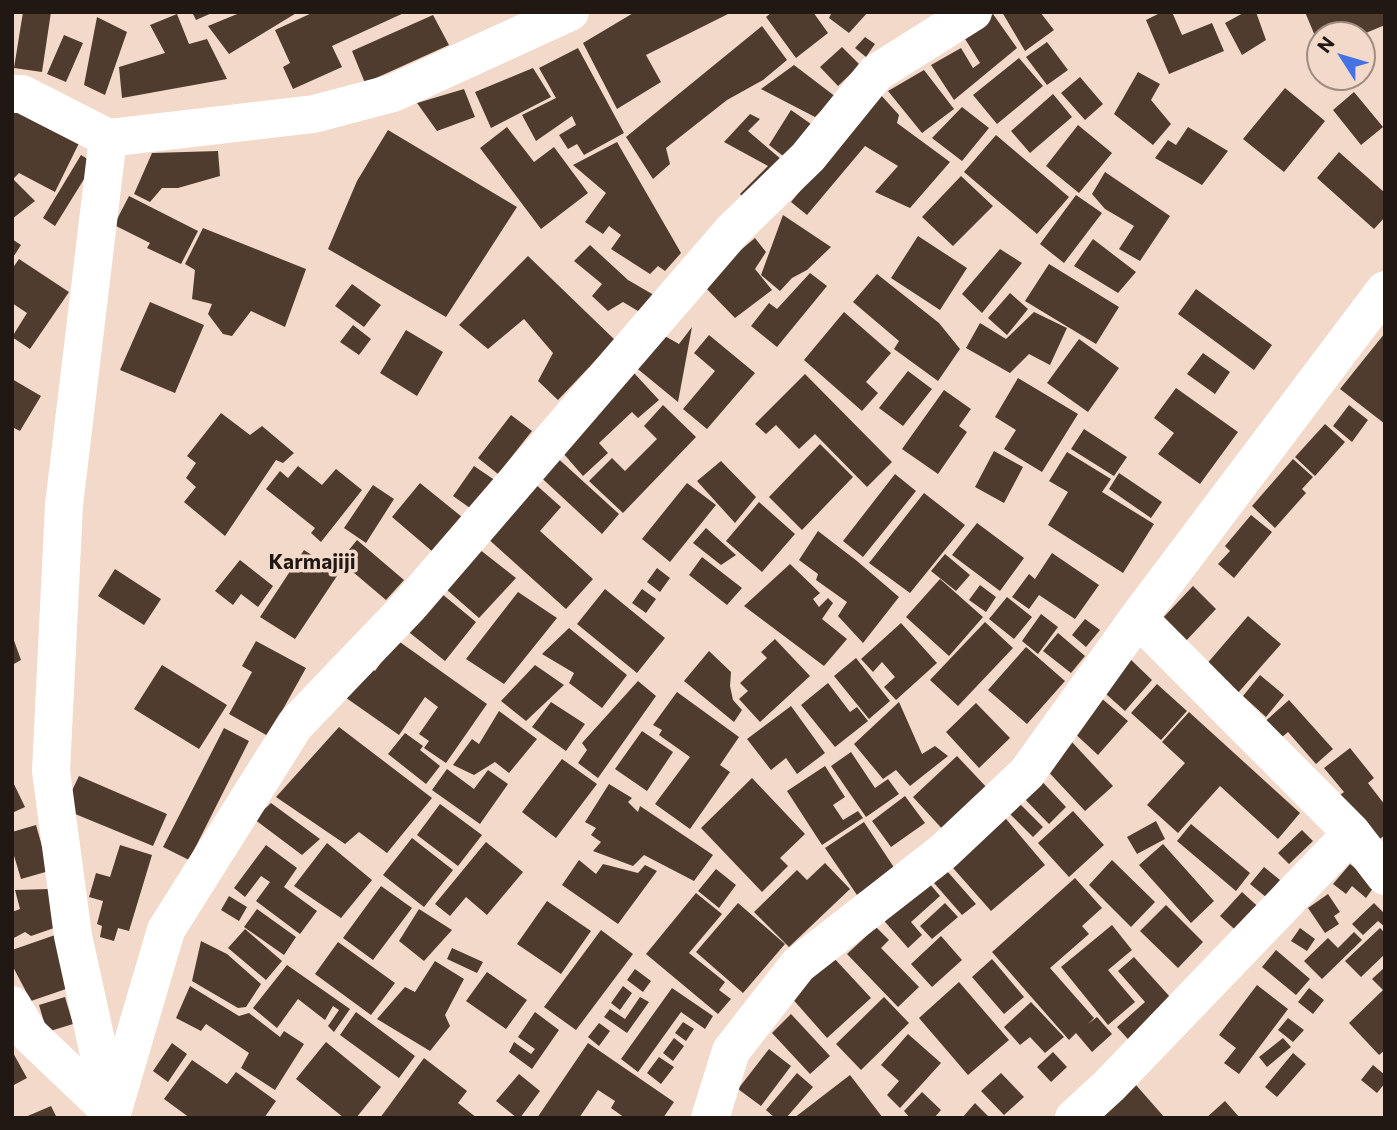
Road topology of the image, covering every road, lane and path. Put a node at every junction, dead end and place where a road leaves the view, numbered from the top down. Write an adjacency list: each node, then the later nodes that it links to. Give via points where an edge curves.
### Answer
1 (570, 12): 4 (street, via 393,93 327,111)
2 (973, 12): 10 (street, via 876,73 808,157 733,230 409,606 295,725 166,930)
3 (12, 94): 4 (street, via 22,94)
4 (108, 138): 10 (street, via 64,505 51,771 73,936)
5 (1385, 290): 6 (street)
6 (1139, 618): 7 (street); 11 (street, via 1027,773 943,852 797,965 731,1051)
7 (1352, 833): 8 (street); 12 (street)
8 (1385, 876)
9 (12, 1005): 10 (street, via 30,1035)
10 (112, 1115)
11 (710, 1118)
12 (1074, 1118)

